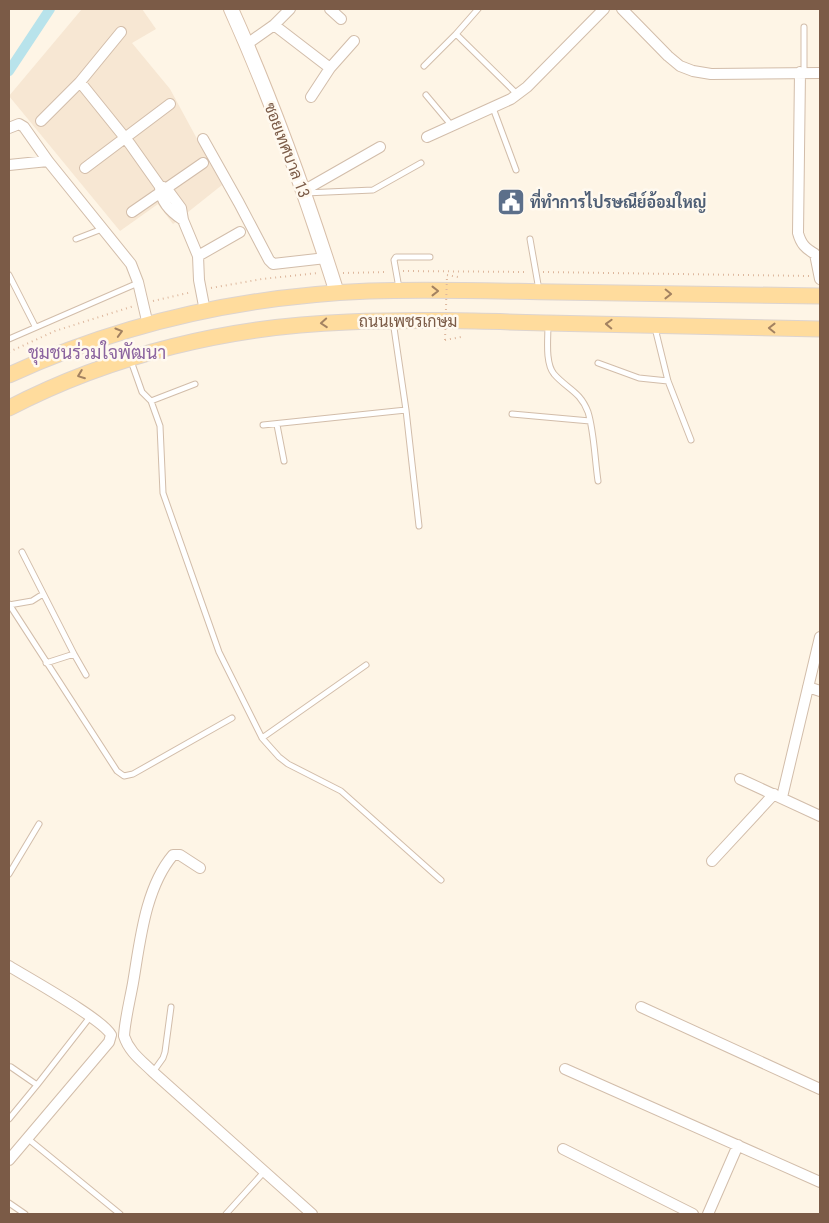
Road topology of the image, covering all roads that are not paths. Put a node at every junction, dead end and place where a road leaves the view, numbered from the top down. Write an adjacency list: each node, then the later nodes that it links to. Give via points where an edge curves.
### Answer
1 (231, 9): 13 (street, ซอยเทศบาล 13)
2 (290, 9): 8 (street)
3 (330, 9): 7 (street)
4 (478, 9): 11 (lane)
5 (604, 9): 19 (street)
6 (622, 9): 16 (street, via 668,56 693,71 711,74)
7 (341, 19)
8 (274, 25): 13 (street); 15 (street)
9 (804, 27): 16 (lane)
10 (121, 32): 18 (street)
11 (456, 34): 14 (lane); 19 (lane)
12 (354, 41): 15 (street)
13 (247, 44): 38 (street, ซอยเทศบาล 13)
14 (424, 66)
15 (330, 68): 21 (street)
16 (802, 73): 17 (street); 44 (street, via 798,233 807,250)
17 (820, 74)
18 (80, 82): 24 (street); 27 (street)
19 (517, 94): 23 (street)
20 (426, 95): 25 (lane)
21 (311, 97)
22 (170, 104): 27 (street)
23 (492, 108): 25 (street); 36 (lane)
24 (41, 121)
25 (453, 126): 28 (street)
26 (9, 128): 31 (street, via 19,124)
27 (124, 137): 35 (street); 37 (street)
28 (427, 137)
29 (203, 139): 47 (street, via 273,264)
30 (380, 147): 38 (street)
31 (48, 161): 34 (street); 40 (street)
32 (203, 163): 37 (street)
33 (420, 163): 38 (lane, via 373,190)
34 (9, 165)
35 (85, 168)
36 (516, 170)
37 (162, 189): 39 (street); 45 (street, via 181,208)
38 (303, 192): 47 (street, ซอยเทศบาล 13)
39 (132, 212)
40 (103, 229): 42 (lane); 50 (street, via 131,264)
41 (240, 232): 45 (street)
42 (76, 239)
43 (530, 239): 52 (lane)
44 (818, 255): 49 (street)
45 (198, 256): 55 (street)
46 (430, 256): 51 (lane, via 396,257)
47 (326, 258): 53 (street, ซอยเทศบาล 13)
48 (9, 275): 59 (lane)
49 (820, 278)
50 (138, 282): 58 (street); 59 (lane)
51 (399, 290): 52 (main road, ถนนเพชรเกษม, one-way to 52); 53 (main road, ถนนเพชรเกษม)
52 (539, 292): 54 (main road, ถนนเพชรเกษม, one-way to 54)
53 (337, 293): 55 (main road, ถนนเพชรเกษม)
54 (820, 296)
55 (205, 311): 58 (main road, ถนนเพชรเกษม)
56 (393, 321): 57 (main road, ถนนเพชรเกษม); 63 (main road, ถนนเพชรเกษม, one-way to 63, via 326,323 247,332); 70 (lane)
57 (548, 323): 60 (main road, ถนนเพชรเกษม, one-way to 57); 72 (lane, via 550,366 554,374 578,395)
58 (148, 324): 65 (main road, ถนนเพชรเกษม, one-way to 58, via 77,347)
59 (35, 326): 62 (lane)
60 (654, 326): 61 (main road, ถนนเพชรเกษม, one-way to 60); 66 (lane)
61 (820, 329)
62 (9, 339)
63 (130, 358): 68 (lane, via 142,392); 69 (main road, ถนนเพชรเกษม, one-way to 69, via 59,383)
64 (598, 363): 66 (lane, via 639,378)
65 (9, 375)
66 (668, 381): 75 (lane)
67 (196, 384): 68 (lane)
68 (151, 402): 90 (lane, via 160,426 163,493 219,652)
69 (9, 408)
70 (406, 410): 74 (lane); 78 (lane)
71 (512, 414): 72 (lane)
72 (590, 421): 77 (lane)
73 (263, 425): 74 (lane)
74 (277, 425): 76 (lane)
75 (691, 440)
76 (284, 461)
77 (598, 481)
78 (419, 526)
79 (22, 552): 80 (lane)
80 (43, 594): 81 (lane); 83 (lane)
81 (9, 605): 84 (lane)
82 (820, 637): 87 (street)
83 (74, 654): 84 (lane); 86 (lane)
84 (46, 662): 89 (lane, via 117,771 124,776)
85 (366, 665): 90 (lane)
86 (86, 674)
87 (808, 688): 88 (street); 92 (street)
88 (820, 691)
89 (232, 718)
90 (262, 738): 98 (lane, via 288,764 342,791)
91 (740, 779): 92 (street)
92 (778, 795): 93 (street); 95 (street)
93 (820, 816)
94 (39, 824): 97 (lane)
95 (712, 861)
96 (200, 868): 104 (street, via 180,855 173,855 166,863 145,916)
97 (9, 874)
98 (441, 880)
99 (9, 966): 102 (street)
100 (171, 1007): 107 (lane, via 163,1058)
101 (641, 1007): 109 (street)
102 (90, 1017): 103 (street); 108 (lane)
103 (111, 1035): 104 (street); 111 (street, via 109,1042)
104 (124, 1036): 107 (street, via 134,1054)
105 (11, 1067): 108 (lane)
106 (565, 1068): 112 (street)
107 (153, 1072): 115 (street)
108 (37, 1085): 110 (lane)
109 (820, 1089)
110 (9, 1119)
111 (26, 1138): 114 (street); 119 (lane)
112 (738, 1144): 116 (street); 123 (street)
113 (563, 1148): 122 (street)
114 (9, 1160)
115 (264, 1172): 120 (lane); 121 (street)
116 (820, 1182)
117 (9, 1203): 118 (lane)
118 (25, 1214)
119 (120, 1214)
120 (226, 1214)
121 (312, 1214)
122 (693, 1214)
123 (708, 1214)

